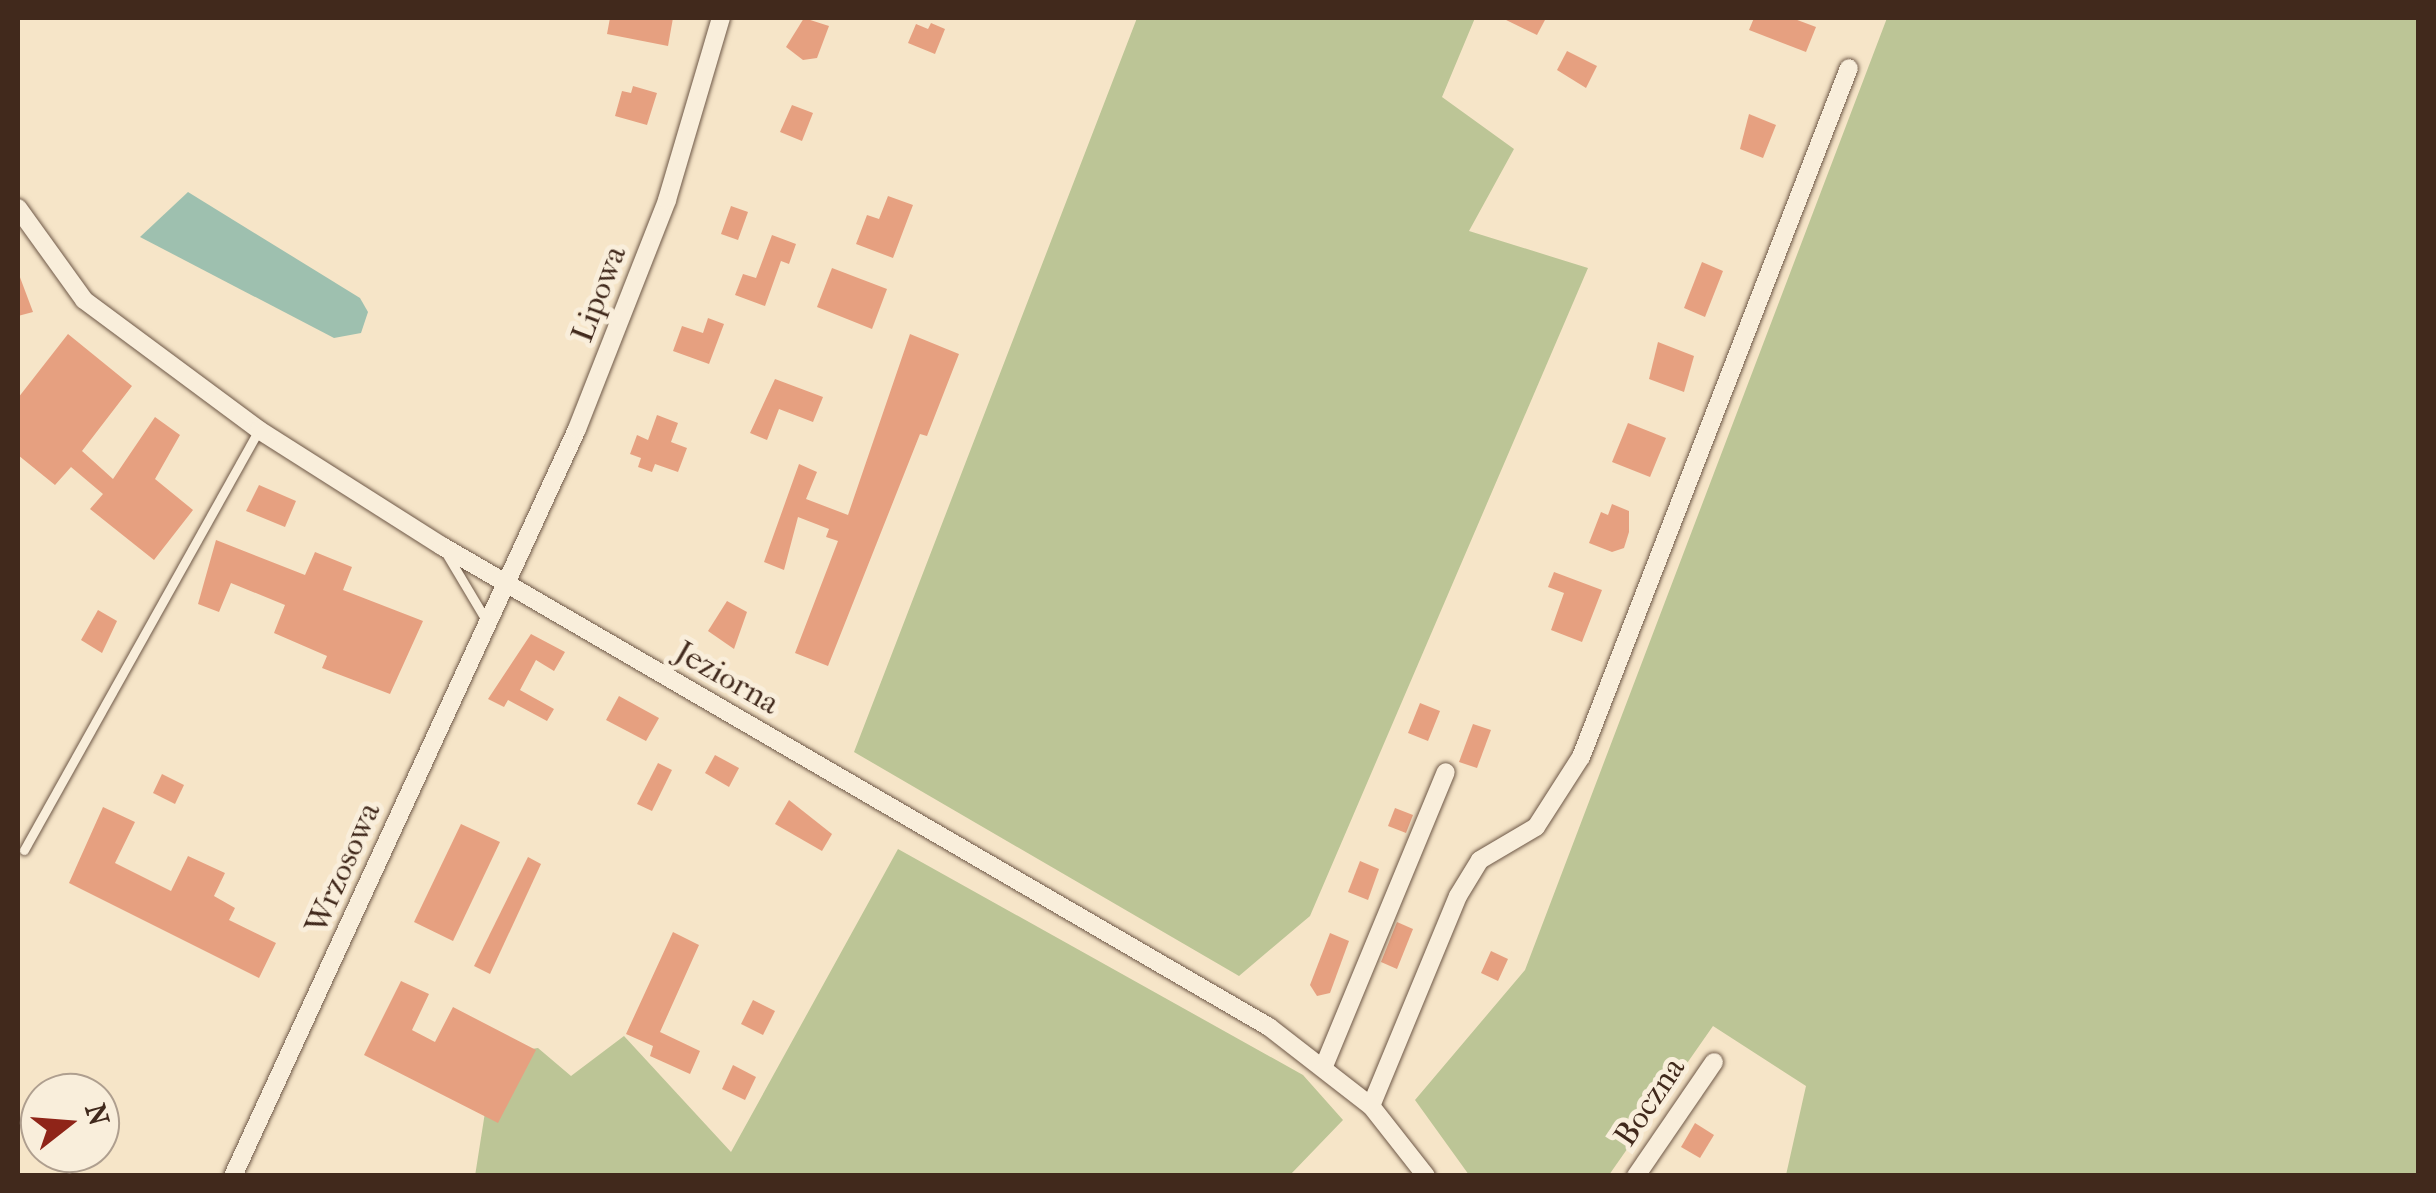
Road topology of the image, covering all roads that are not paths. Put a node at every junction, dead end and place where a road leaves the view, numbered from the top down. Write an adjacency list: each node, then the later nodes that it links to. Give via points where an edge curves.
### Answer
1 (721, 18): 6 (street, Lipowa, via 633,291)
2 (1849, 68): 12 (street, via 1581,757 1536,826 1480,860 1458,896)
3 (18, 208): 4 (street, Jeziorna, via 84,300)
4 (259, 430): 5 (street, Jeziorna); 9 (lane)
5 (442, 546): 6 (street, Jeziorna); 7 (lane)
6 (504, 582): 7 (street, Wrzosowa); 11 (street, Jeziorna)
7 (486, 620): 13 (street, Wrzosowa)
8 (1446, 772): 11 (street)
9 (24, 850)
10 (1714, 1062): 15 (street, Boczna)
11 (1324, 1066): 12 (street, Jeziorna)
12 (1371, 1106): 14 (street, Jeziorna)
13 (233, 1176)
14 (1426, 1176)
15 (1636, 1176)

